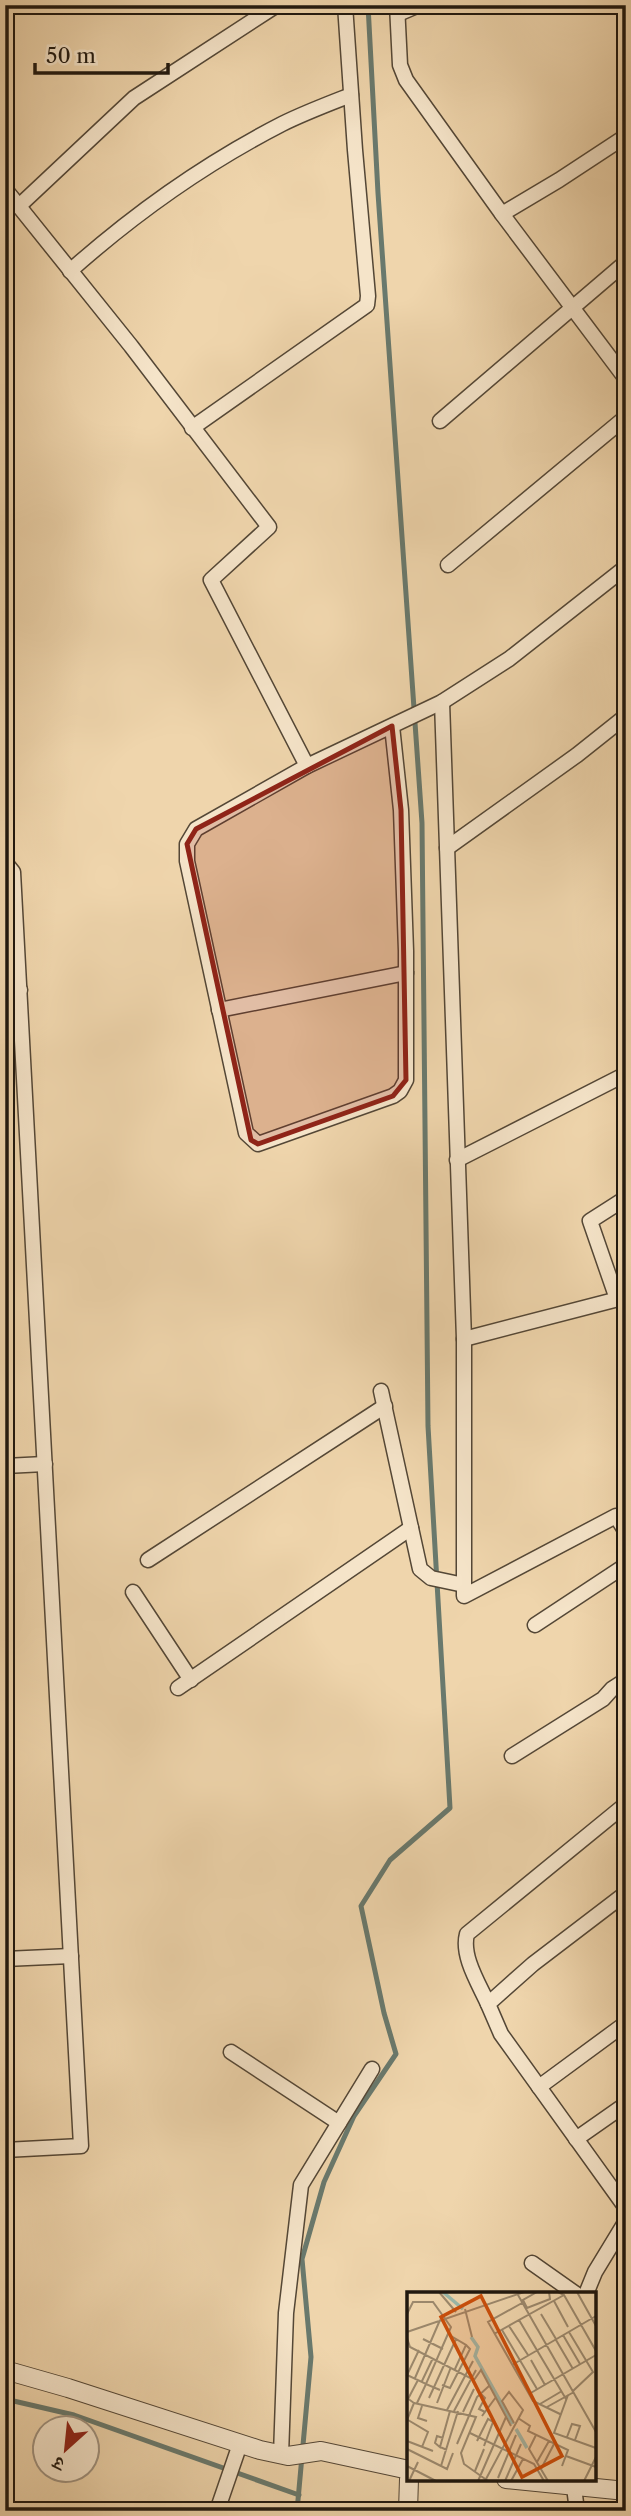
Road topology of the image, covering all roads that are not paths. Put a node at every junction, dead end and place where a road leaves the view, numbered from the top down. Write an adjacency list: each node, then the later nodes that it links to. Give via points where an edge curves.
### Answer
1 (277, 5): 8 (street, via 134,98)
2 (345, 5): 5 (street)
3 (419, 5): 4 (street)
4 (397, 10): 9 (street, via 400,65 406,80)
5 (351, 95): 11 (street, via 282,124 216,163 118,228); 16 (street, via 367,305)
6 (626, 136): 9 (street)
7 (5, 190): 8 (street)
8 (19, 206): 11 (street)
9 (502, 214): 12 (street)
10 (626, 262): 12 (street)
11 (70, 271): 16 (street)
12 (573, 309): 13 (street); 15 (street)
13 (626, 379)
14 (626, 417): 17 (street)
15 (440, 421)
16 (192, 428): 22 (street, via 269,527 211,580)
17 (448, 565)
18 (626, 567): 19 (street, via 509,659)
19 (442, 702): 21 (street); 23 (street)
20 (626, 716): 23 (street)
21 (398, 723): 22 (street); 25 (street)
22 (307, 766): 27 (street, via 196,829 187,844)
23 (447, 848): 29 (street)
24 (5, 862): 26 (street, via 13,872)
25 (406, 973): 27 (street); 27 (street, via 406,1080 400,1091 258,1144 246,1133)
26 (13, 990): 35 (street)
27 (219, 1010)
28 (626, 1074): 29 (street)
29 (457, 1160): 32 (street)
30 (626, 1198): 31 (street, via 590,1221)
31 (621, 1298): 32 (street)
32 (464, 1339): 41 (street)
33 (381, 1391): 34 (street)
34 (385, 1406): 37 (street); 39 (street)
35 (45, 1464): 36 (street); 48 (street)
36 (5, 1466)
37 (411, 1528): 41 (street, via 420,1569 431,1578); 42 (street, via 185,1684)
38 (626, 1532): 41 (street, via 616,1516 464,1596)
39 (148, 1560)
40 (626, 1565): 43 (street)
41 (464, 1585)
42 (133, 1592)
43 (535, 1625)
44 (626, 1680): 45 (street)
45 (512, 1756)
46 (626, 1804): 50 (street, via 467,1934 468,1957)
47 (626, 1893): 50 (street)
48 (71, 1956): 49 (street); 58 (street, via 81,2146)
49 (5, 1959)
50 (488, 2004): 54 (street, via 501,2034)
51 (626, 2023): 54 (street)
52 (231, 2052): 56 (street)
53 (372, 2069): 56 (street)
54 (539, 2087): 57 (street)
55 (626, 2104): 57 (street)
56 (339, 2123): 66 (street, via 300,2185 286,2313)
57 (576, 2139): 59 (street)
58 (5, 2150)
59 (626, 2208)
60 (626, 2221): 63 (street)
61 (532, 2263): 62 (street)
62 (573, 2292)
63 (587, 2292)
64 (5, 2371): 65 (street)
65 (240, 2444): 66 (street); 72 (street)
66 (285, 2455): 67 (street, via 321,2451)
67 (407, 2469)
68 (409, 2481): 73 (street)
69 (540, 2481): 70 (street)
70 (573, 2483): 71 (street); 74 (street)
71 (626, 2491)
72 (217, 2511)
73 (408, 2511)
74 (577, 2511)

